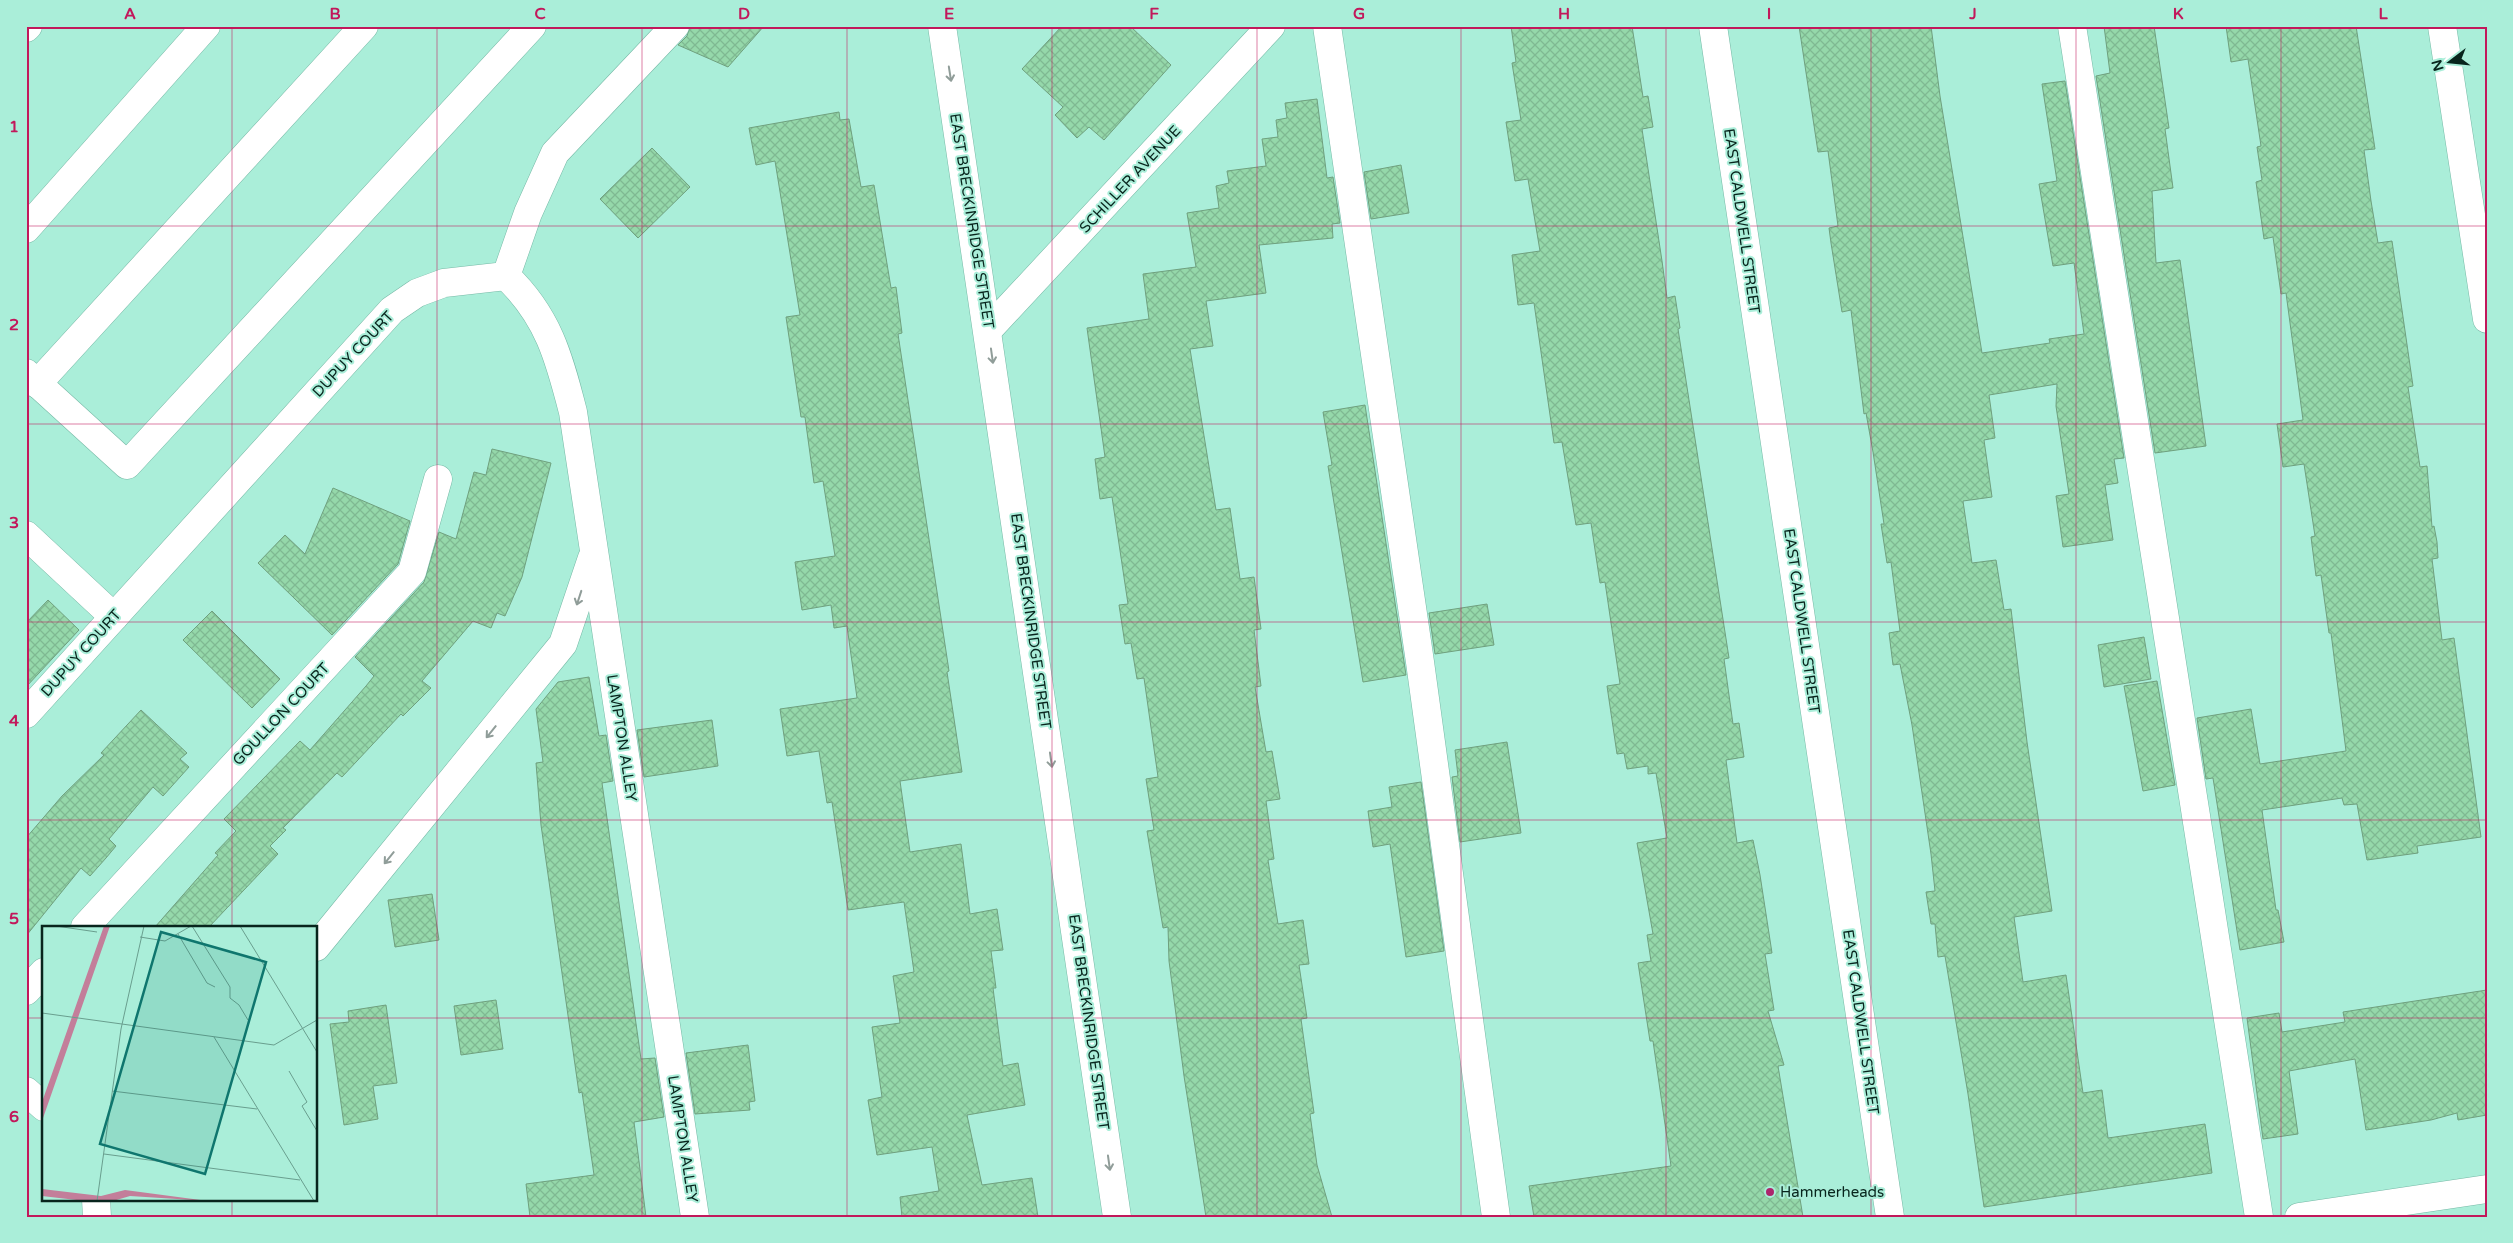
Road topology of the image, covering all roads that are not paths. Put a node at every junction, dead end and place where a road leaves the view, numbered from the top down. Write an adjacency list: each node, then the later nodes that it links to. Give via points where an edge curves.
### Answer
1 (206, 26): 11 (street)
2 (364, 26): 15 (street)
3 (532, 26): 15 (street, via 127,465)
4 (675, 26): 12 (street, via 555,152 528,213)
5 (942, 26): 14 (street, EAST BRECKINRIDGE STREET, one-way to 14)
6 (1272, 26): 14 (street, SCHILLER AVENUE)
7 (1327, 26): 32 (street, via 1417,642)
8 (1713, 26): 33 (street, EAST CALDWELL STREET)
9 (2072, 26): 34 (street)
10 (2442, 26): 13 (street)
11 (26, 229)
12 (506, 276): 18 (street, LAMPTON ALLEY, via 523,292 541,318 560,363 573,412); 19 (street, DUPUY COURT, via 444,283 417,293 392,310)
13 (2487, 319)
14 (988, 330): 31 (street, EAST BRECKINRIDGE STREET, one-way to 31)
15 (32, 379)
16 (438, 479): 21 (street, GOULLON COURT, via 412,572)
17 (26, 535): 19 (street)
18 (594, 552): 22 (street, one-way to 22, via 563,644); 30 (street, LAMPTON ALLEY)
19 (114, 617): 20 (street, DUPUY COURT)
20 (26, 714)
21 (86, 926)
22 (318, 945)
23 (42, 974): 24 (street)
24 (26, 991)
25 (26, 1090): 26 (street)
26 (42, 1105)
27 (2487, 1189): 35 (street)
28 (96, 1200): 29 (street)
29 (97, 1217)
30 (695, 1217)
31 (1117, 1217)
32 (1496, 1217)
33 (1890, 1217)
34 (2259, 1217)
35 (2299, 1217)

